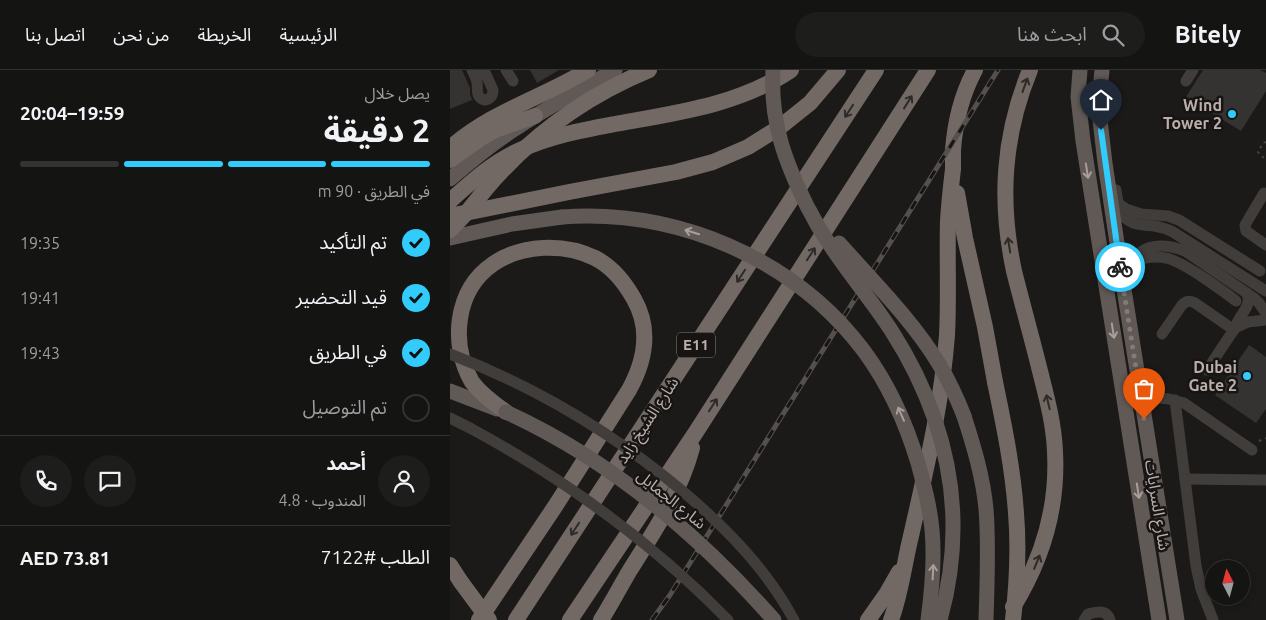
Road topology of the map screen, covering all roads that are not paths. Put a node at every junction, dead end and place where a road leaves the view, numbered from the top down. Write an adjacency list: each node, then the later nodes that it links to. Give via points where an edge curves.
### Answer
1 (472, 70): 2 (street, via 477,88 493,88)
2 (484, 70)
3 (506, 70): 17 (street)
4 (588, 70): 20 (highway, via 499,114)
5 (615, 70): 19 (main road)
6 (649, 70): 30 (highway, bridge, via 597,96 537,138 490,183)
7 (773, 70): 28 (main road, bridge, via 773,96 780,138 793,178)
8 (792, 70): 26 (highway, via 719,104 593,128 536,143 490,167)
9 (838, 70): 29 (highway, bridge, via 795,115 764,138 731,156 695,168)
10 (876, 70): 58 (highway, شارع الشيخ زايد / E11, one-way to 58)
11 (928, 70): 50 (highway, one-way to 11)
12 (975, 70): 23 (highway, via 959,111)
13 (1030, 70): 69 (highway, one-way to 13, via 1041,552 1050,519 1056,468 1051,416 1014,271 1005,210 1010,136)
14 (1080, 70): 73 (main road, شارع السرايات, one-way to 73, via 1078,96 1083,141)
15 (1102, 70): 22 (main road, شارع السرايات, via 1099,107)
16 (1193, 70): 18 (street)
17 (513, 81)
18 (1186, 81)
19 (535, 116): 21 (highway, via 495,130); 24 (main road)
20 (450, 148)
21 (450, 160)
22 (1106, 163): 27 (street); 35 (main road, شارع السرايات)
23 (953, 168): 54 (highway, via 948,222 947,335 941,390); 70 (highway, bridge, via 1010,459 1016,513 1017,569)
24 (450, 178)
25 (1264, 194): 32 (street, via 1245,228)
26 (450, 201)
27 (1119, 204): 34 (street, via 1141,214 1179,220 1227,247); 36 (street, via 1124,217 1130,222 1173,232)
28 (809, 208): 67 (main road, bridge, via 824,237 907,357 937,423 949,478 953,526 948,586); 68 (main road, bridge, via 907,320 939,364 957,398 976,454 984,494)
29 (450, 216)
30 (450, 230)
31 (450, 238): 66 (main road, one-way to 31, bridge, via 933,567 932,530 926,493 908,430 864,350 800,287 761,262 720,242 676,227 631,218 585,215 554,218)
32 (1266, 245)
33 (1131, 262): 35 (street); 37 (street, via 1149,248 1173,246); 38 (street, via 1155,256 1180,262)
34 (1260, 271)
35 (1123, 283): 46 (main road, شارع السرايات)
36 (1264, 288)
37 (1247, 293): 39 (street); 41 (street, via 1248,305)
38 (1229, 298)
39 (1266, 313)
40 (1266, 320): 41 (street, via 1248,322)
41 (1235, 329): 42 (street, via 1190,301 1182,305); 44 (street)
42 (1162, 334)
43 (450, 354): 63 (street, bridge, via 562,407 650,465 700,506 742,547 770,581)
44 (1207, 370)
45 (450, 391): 48 (main road, شارع الجمايل)
46 (1141, 400): 47 (street); 74 (main road, شارع السرايات)
47 (1175, 400): 51 (street, via 1191,407); 52 (street)
48 (506, 412): 56 (highway, bridge, via 486,398 462,366 456,327 460,307 469,289 494,264 522,252 567,249 596,258 614,272 636,302 644,332 642,362 629,390); 62 (main road, شارع الجمايل, bridge, via 570,445 649,501 718,561)
49 (450, 418): 61 (street, bridge, via 537,466 603,510 665,559)
50 (696, 432): 59 (highway); 60 (highway, via 688,462 668,508)
51 (1252, 450)
52 (1185, 479): 53 (street); 75 (street, via 1196,566)
53 (1266, 480)
54 (905, 562): 64 (highway); 65 (highway)
55 (450, 565): 57 (highway, bridge)
56 (479, 620)
57 (489, 620)
58 (516, 620)
59 (570, 620)
60 (601, 620)
61 (728, 620)
62 (774, 620)
63 (794, 620)
64 (868, 620)
65 (891, 620)
66 (928, 620)
67 (940, 620)
68 (986, 620)
69 (1006, 620)
70 (1013, 620)
71 (1084, 620): 72 (street, via 1088,614 1103,612)
72 (1110, 620)
73 (1159, 620)
74 (1177, 620)
75 (1213, 620)

